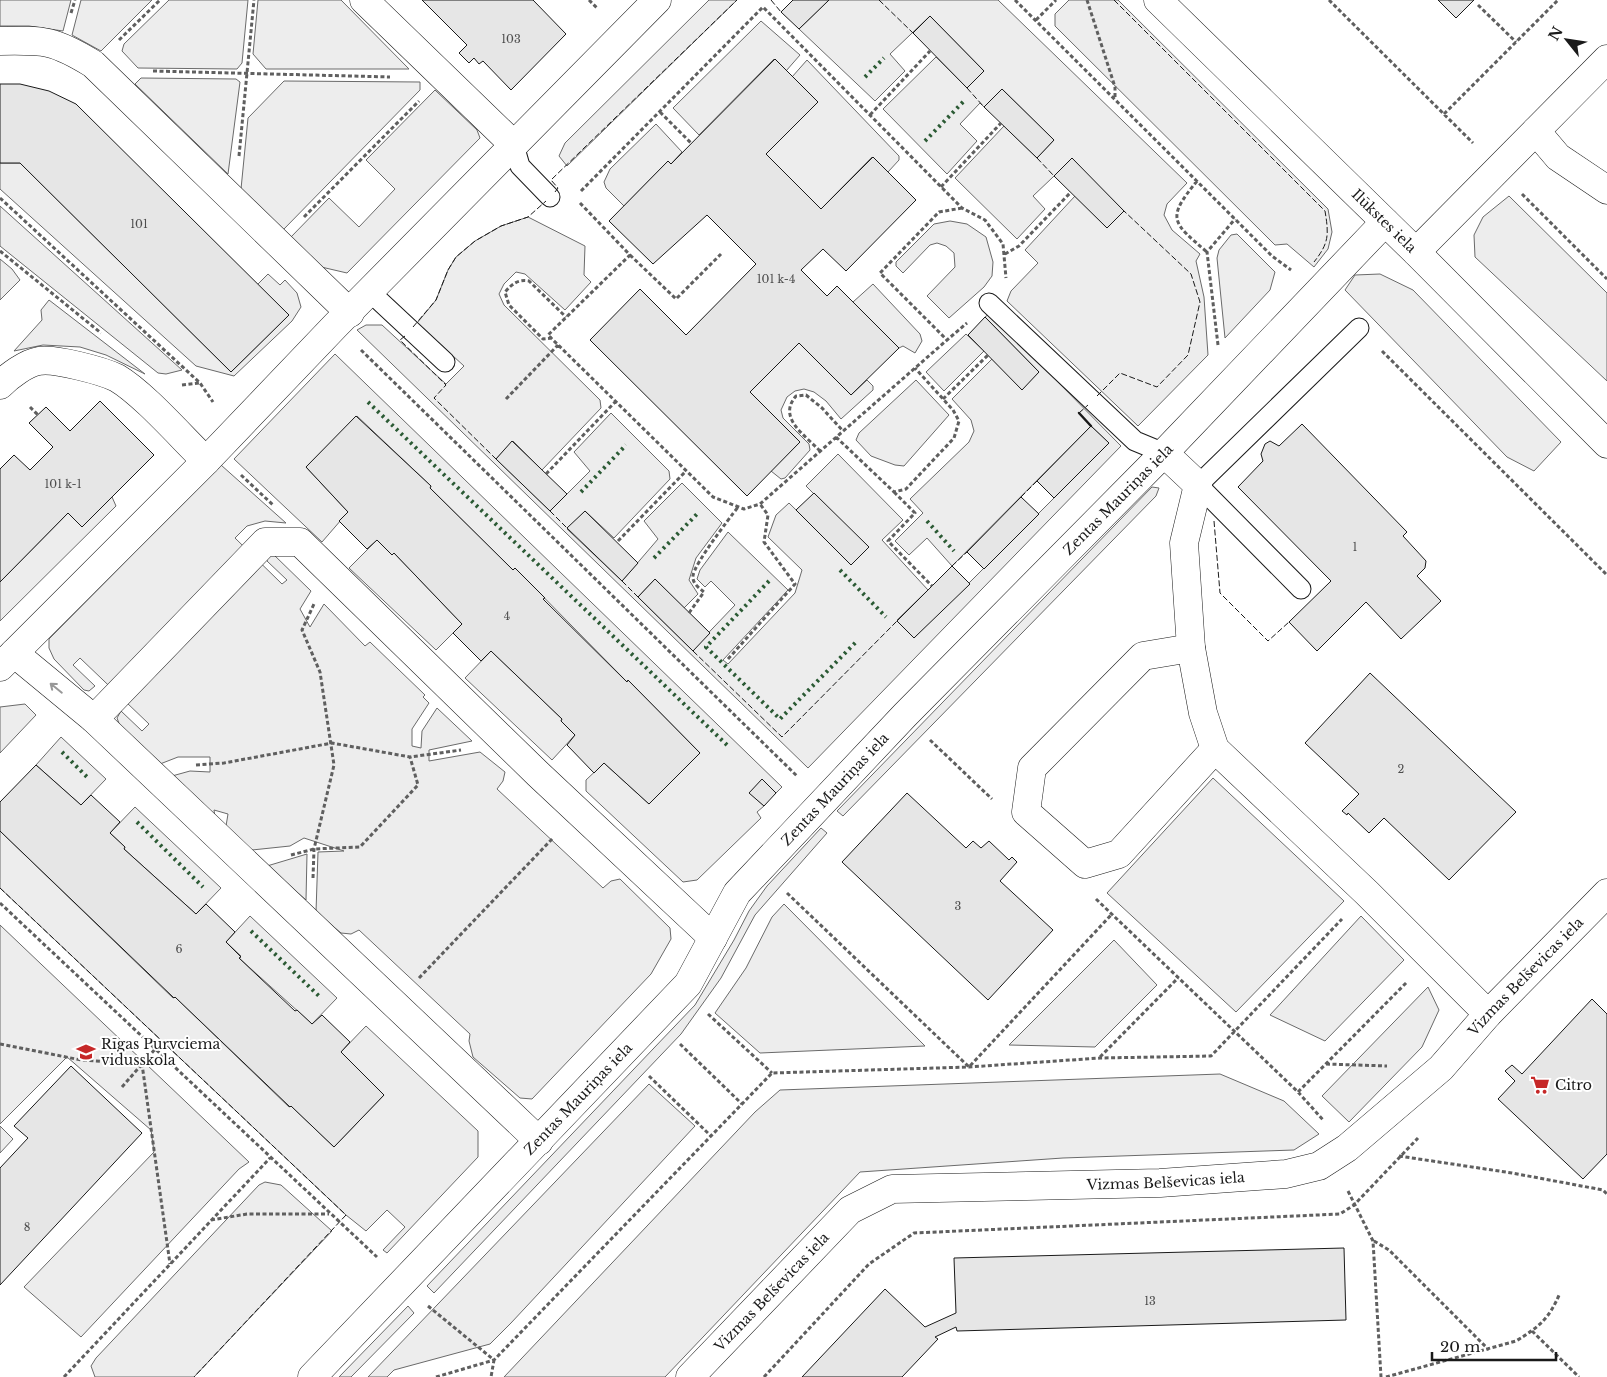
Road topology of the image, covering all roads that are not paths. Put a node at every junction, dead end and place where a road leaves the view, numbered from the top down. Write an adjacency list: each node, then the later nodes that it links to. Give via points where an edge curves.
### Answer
1 (364, 0): 7 (street)
2 (657, 0): 7 (street)
3 (1158, 0): 10 (street, Ilūkstes iela)
4 (0, 41): 14 (street, via 41,40 69,49 94,64)
5 (1607, 59): 6 (street)
6 (1536, 131): 8 (street, via 1558,156); 11 (street)
7 (514, 145): 9 (lane, via 520,166); 12 (street)
8 (1607, 190)
9 (550, 197)
10 (1385, 222): 11 (street, Ilūkstes iela); 19 (street, Zentas Mauriņas iela)
11 (1416, 252): 18 (street, Ilūkstes iela)
12 (370, 292): 14 (street); 16 (lane)
13 (989, 303): 19 (lane, via 1135,442)
14 (350, 312): 20 (street)
15 (1359, 328): 21 (lane)
16 (445, 362)
17 (0, 384): 20 (street, via 38,361 77,365 116,378)
18 (1607, 444)
19 (1164, 453): 21 (street); 28 (street, Zentas Mauriņas iela, via 737,892)
20 (211, 456): 24 (street)
21 (1198, 485): 22 (lane); 23 (street, via 1184,543)
22 (1301, 589)
23 (1191, 648): 26 (street, via 1203,713); 26 (street, via 1143,656 1032,768 1026,812 1085,864 1119,854)
24 (7, 660): 25 (street, one-way to 24)
25 (94, 719): 28 (street, via 265,542 300,542 506,743); 30 (street)
26 (1215, 748): 29 (street)
27 (1607, 894): 29 (street, Vizmas Belševicas iela)
28 (713, 938): 30 (street, Zentas Mauriņas iela, via 688,984)
29 (1488, 1014): 32 (street, Vizmas Belševicas iela, via 1441,1068 1347,1148 1319,1166 1286,1174 1160,1183 892,1189 850,1210)
30 (539, 1141): 31 (street, Zentas Mauriņas iela)
31 (312, 1377)
32 (690, 1377)

